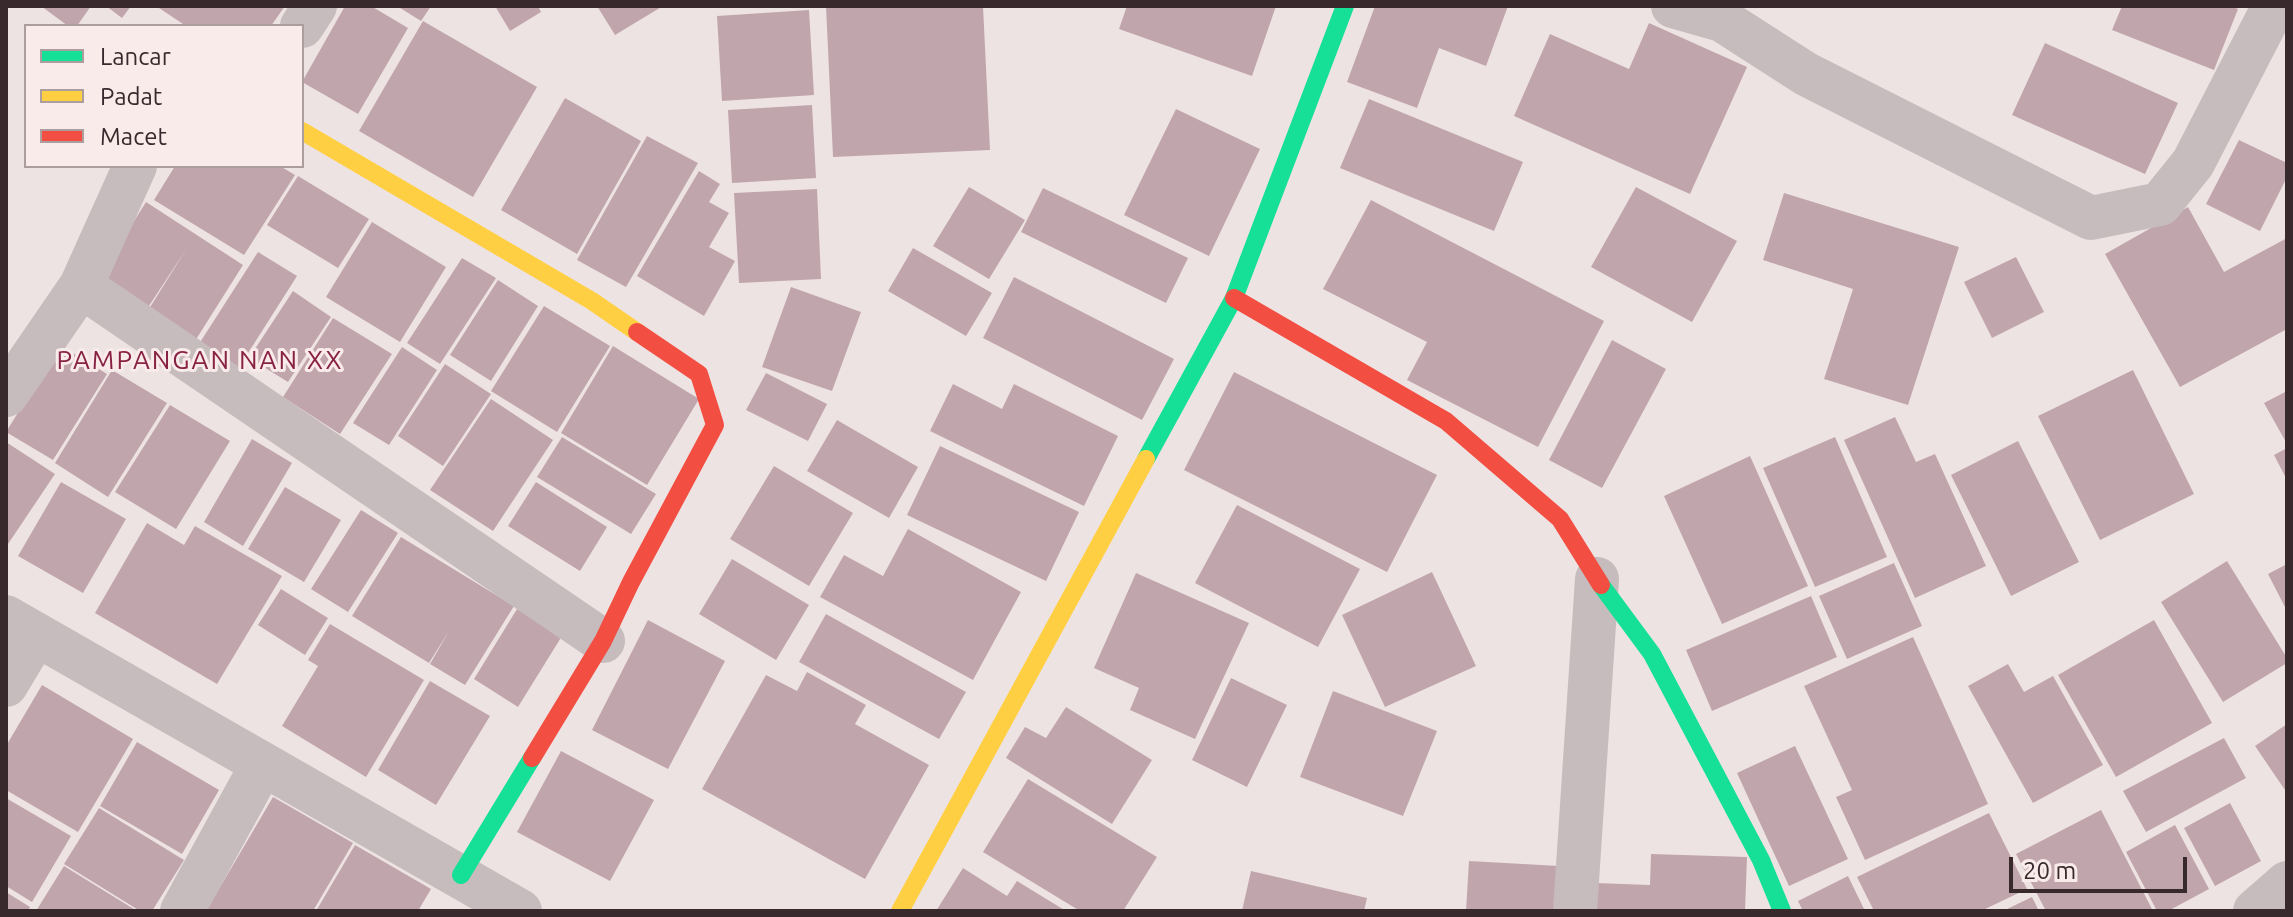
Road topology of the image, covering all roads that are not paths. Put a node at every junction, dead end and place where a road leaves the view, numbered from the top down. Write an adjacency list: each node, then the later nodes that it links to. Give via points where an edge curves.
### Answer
1 (315, 6): 5 (street)
2 (1345, 6): 9 (street)
3 (1673, 6): 4 (street, via 1722,20 1806,74 2091,218 2160,204 2193,163)
4 (2274, 6)
5 (303, 24)
6 (304, 132): 13 (street, via 592,301 699,374 715,425)
7 (134, 168): 8 (street)
8 (81, 286): 10 (street); 13 (street)
9 (1234, 298): 11 (street, via 1446,421 1560,519); 20 (street)
10 (6, 395)
11 (1597, 579): 21 (street); 22 (street, via 1652,654 1761,860)
12 (21, 626): 14 (street); 15 (street)
13 (603, 641): 16 (street)
14 (6, 685)
15 (262, 765): 16 (street); 18 (street)
16 (461, 875): 19 (street)
17 (2287, 883): 23 (street)
18 (182, 911)
19 (520, 911)
20 (900, 911)
21 (1575, 911)
22 (1782, 911)
23 (2255, 911)

